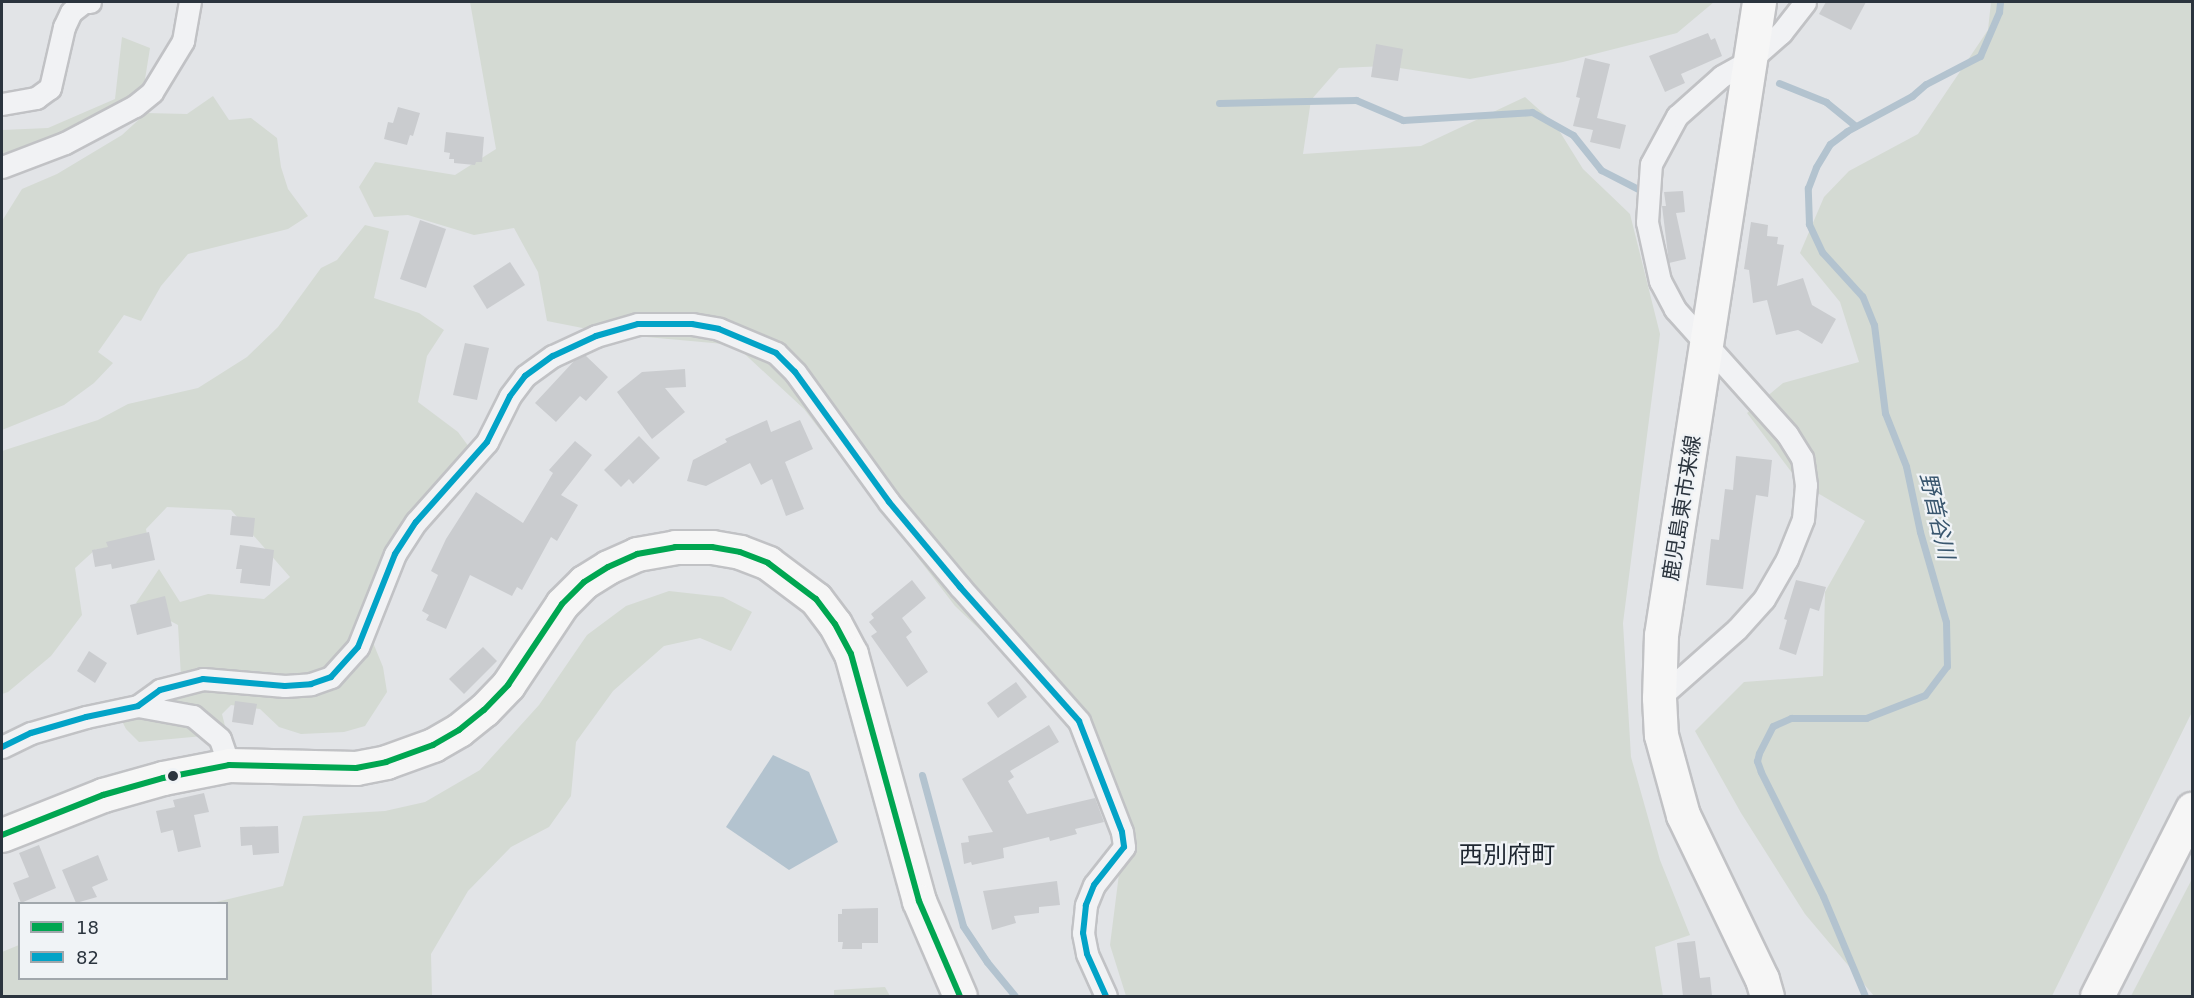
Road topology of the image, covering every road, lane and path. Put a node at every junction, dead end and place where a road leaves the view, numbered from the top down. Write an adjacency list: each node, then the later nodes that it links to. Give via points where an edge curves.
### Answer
1 (90, 2): 6 (street, via 71,12 64,27 50,88 36,98)
2 (190, 2): 7 (street, via 183,41 152,92 135,106 65,143)
3 (1759, 2): 5 (main road, 鹿児島東市来線)
4 (1805, 2): 5 (street, via 1781,33)
5 (1749, 61): 8 (main road, 鹿児島東市来線); 8 (street, via 1722,76 1677,116 1651,164 1647,222 1660,281 1675,309)
6 (2, 104)
7 (2, 167)
8 (1706, 345): 9 (main road, 鹿児島東市来線, via 1661,635); 9 (street, via 1787,434 1802,458 1806,485 1803,519 1787,559 1764,599 1737,629)
9 (1659, 698): 18 (main road, 鹿児島東市来線, via 1660,735 1683,815)
10 (138, 706): 11 (street, via 42,730); 12 (street, via 193,716 220,739); 17 (street, via 160,690 203,679 285,686 311,684 331,677 358,647 395,554 416,522 487,442 510,396 525,376 553,356 585,341 638,324 692,324 719,329 776,353 795,372 889,502 1079,721 1122,832 1124,847 1094,885 1086,905 1083,933 1087,954)
11 (2, 747)
12 (229, 765): 14 (main road, via 103,795); 16 (main road, via 356,768 434,745 476,716 508,685 562,604 584,582 637,554 675,547 740,552 768,563 816,599 835,624 850,654 919,901)
13 (2193, 808): 15 (main road)
14 (2, 835)
15 (2099, 994)
16 (960, 996)
17 (1106, 996)
18 (1767, 996)

